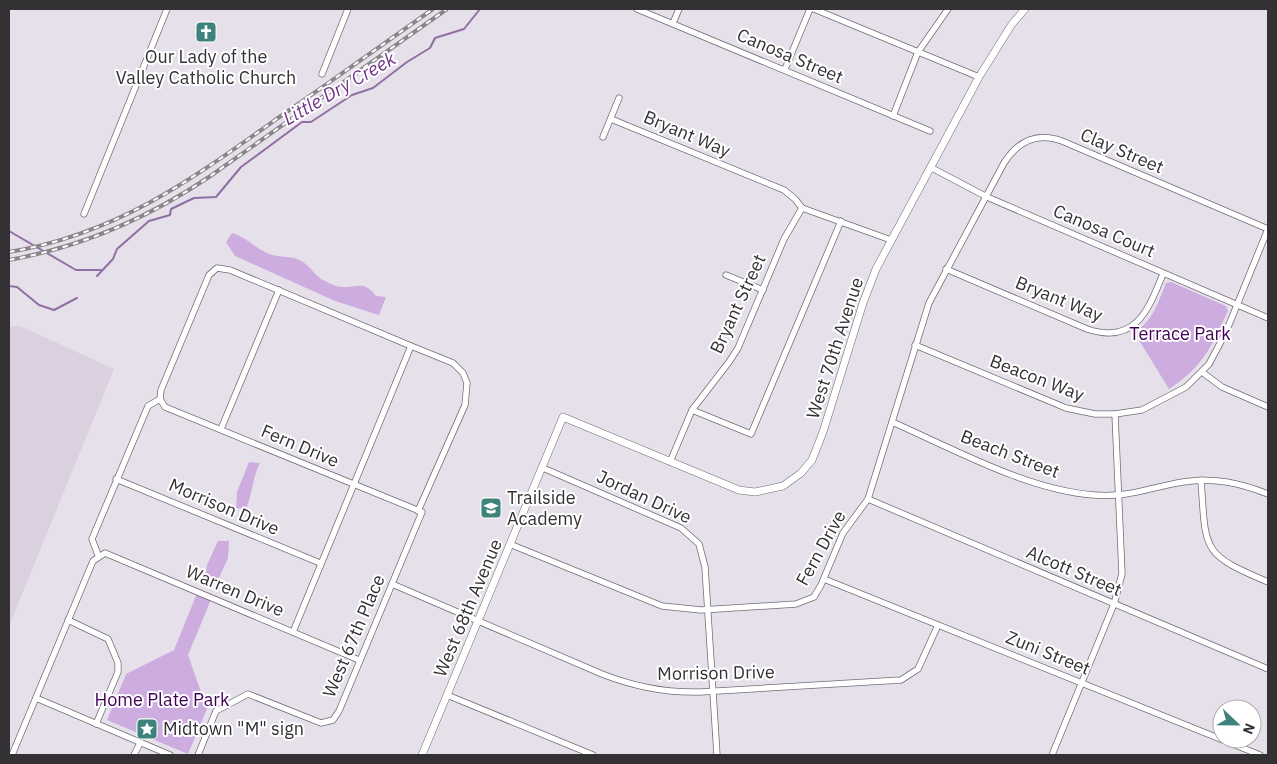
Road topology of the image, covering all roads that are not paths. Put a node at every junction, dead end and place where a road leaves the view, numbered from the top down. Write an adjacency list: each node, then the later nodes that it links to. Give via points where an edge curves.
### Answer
1 (167, 9): 22 (street)
2 (348, 9): 12 (street)
3 (638, 9): 9 (street, Canosa Street)
4 (679, 9): 9 (street)
5 (810, 9): 11 (street)
6 (814, 9): 10 (street)
7 (948, 9): 10 (street)
8 (1025, 9): 13 (street, West 70th Avenue)
9 (673, 23): 11 (street, Canosa Street)
10 (918, 52): 13 (street); 15 (street)
11 (785, 70): 15 (street, Canosa Street)
12 (322, 74)
13 (979, 76): 19 (street, West 70th Avenue)
14 (620, 98): 16 (street)
15 (893, 116): 17 (street, Canosa Street)
16 (611, 118): 18 (street); 21 (street, Bryant Way, via 784,190)
17 (930, 131)
18 (603, 137)
19 (930, 167): 20 (street, Canosa Court); 25 (street, West 70th Avenue)
20 (987, 197): 24 (street, Clay Street, via 1004,163 1017,146 1032,138 1049,137); 26 (street, Fern Drive); 27 (street, Canosa Court)
21 (802, 208): 23 (street); 30 (street, Bryant Street, via 784,238)
22 (84, 214)
23 (841, 221): 25 (street); 38 (street, via 751,434)
24 (1268, 229): 31 (street, Beacon Way)
25 (891, 240): 43 (street, West 70th Avenue, via 863,304 815,452 801,473 782,486 747,492)
26 (946, 269): 27 (street, Bryant Way, via 1087,329 1104,333 1124,330 1142,318); 33 (street, Fern Drive, via 929,302)
27 (1163, 274): 31 (street, Canosa Court)
28 (726, 275): 30 (street)
29 (279, 290): 34 (street, West 67th Place); 36 (street, West 67th Place, via 230,270 217,268 209,275); 42 (street)
30 (763, 290): 38 (street, Bryant Street, via 729,362)
31 (1237, 305): 32 (street, Canosa Court); 35 (street, Beacon Way, via 1217,352)
32 (1268, 318)
33 (915, 345): 39 (street, Beacon Way, via 1066,408 1094,414); 41 (street, Fern Drive)
34 (411, 346): 47 (street); 51 (street, West 67th Place, via 453,363 467,383 465,405)
35 (1202, 372): 37 (street, via 1222,387); 39 (street, Beacon Way, via 1158,404)
36 (160, 398): 42 (street, Fern Drive, via 166,407); 45 (street, via 148,406)
37 (1268, 407)
38 (692, 410): 43 (street, Bryant Street)
39 (1115, 414): 49 (street)
40 (563, 417): 43 (street, West 70th Avenue); 44 (street, West 68th Avenue)
41 (892, 422): 49 (street, Beach Street, via 1034,483 1066,492); 50 (street, Fern Drive)
42 (221, 430): 47 (street, Fern Drive)
43 (670, 462)
44 (543, 468): 52 (street, West 68th Avenue); 59 (street, Jordan Drive, via 687,532 699,544 704,558)
45 (116, 479): 53 (street, via 92,538); 54 (street, Morrison Drive)
46 (1201, 480): 48 (street, Beach Street, via 1232,482); 49 (street, Beach Street); 56 (street, via 1204,526 1211,549 1231,566)
47 (353, 484): 51 (street, Fern Drive); 54 (street)
48 (1268, 494)
49 (1120, 495): 58 (street, via 1122,566)
50 (868, 499): 55 (street, Fern Drive, via 843,533); 58 (street, Alcott Street)
51 (420, 512): 57 (street, West 67th Place)
52 (512, 545): 59 (street, Fern Drive, via 651,604 678,609); 60 (street, West 68th Avenue)
53 (98, 555): 61 (street); 63 (street, Warren Drive, via 105,553)
54 (320, 563): 63 (street)
55 (824, 579): 59 (street, Fern Drive, via 814,597 804,602); 62 (street, Zuni Street)
56 (1268, 582)
57 (392, 584): 60 (street, Morrison Drive); 64 (street, West 67th Place)
58 (1114, 604): 65 (street, Alcott Street); 66 (street)
59 (708, 609): 67 (street, Jordan Drive)
60 (478, 619): 67 (street, Morrison Drive, via 628,684 667,692); 68 (street, West 68th Avenue)
61 (68, 620): 69 (street); 70 (street, via 108,638 118,663 118,672)
62 (938, 625): 66 (street, Zuni Street); 67 (street, Morrison Drive, via 918,669 901,680)
63 (292, 632): 64 (street, Warren Drive)
64 (360, 660): 75 (street, West 67th Place, via 333,720 321,723 248,694 216,710)
65 (1268, 669)
66 (1081, 683): 79 (street); 80 (street, Zuni Street)
67 (713, 691): 78 (street, Jordan Drive)
68 (447, 695): 76 (street, West 68th Avenue); 77 (street)
69 (36, 698): 70 (street); 72 (street)
70 (96, 724): 71 (street)
71 (140, 743): 73 (street); 74 (street)
72 (12, 755)
73 (134, 755)
74 (170, 755)
75 (198, 755)
76 (422, 755)
77 (593, 755)
78 (717, 755)
79 (1052, 755)
80 (1260, 755)

